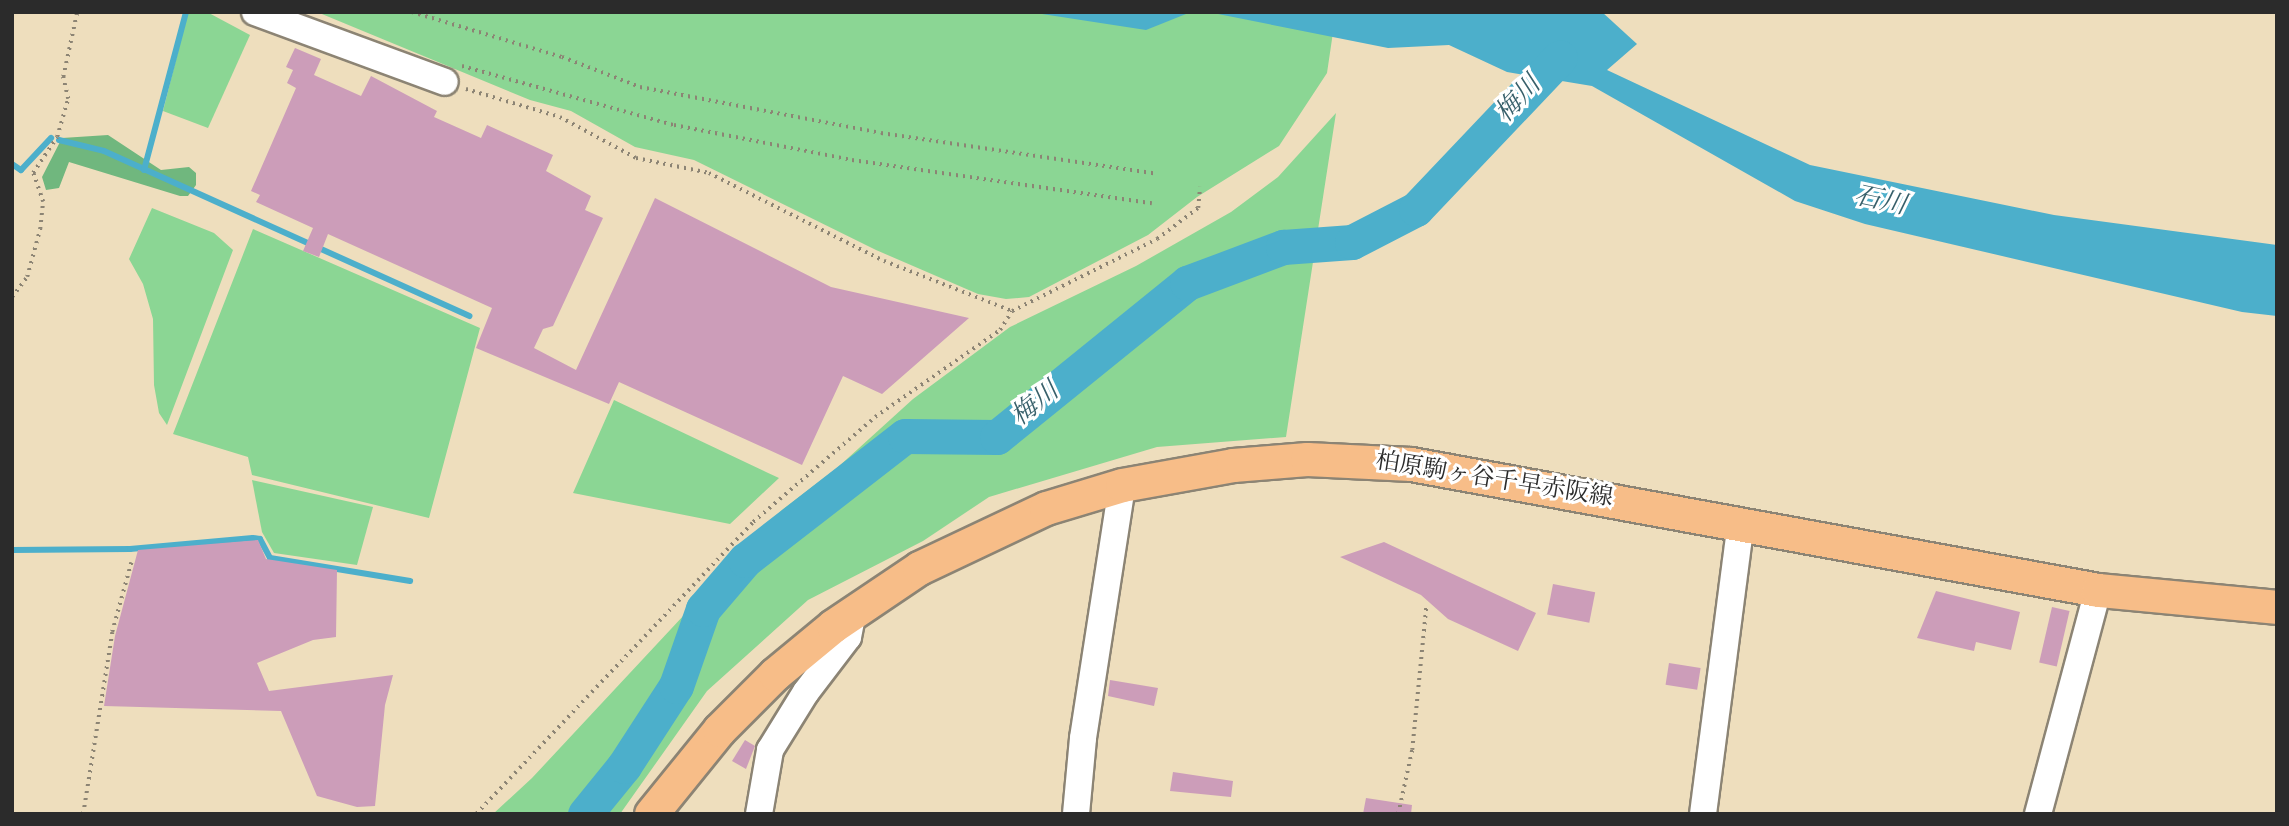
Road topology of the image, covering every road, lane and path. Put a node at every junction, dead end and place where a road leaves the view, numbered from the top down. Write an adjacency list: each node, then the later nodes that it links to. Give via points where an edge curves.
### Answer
1 (77, 12): 8 (path, via 63,78 68,99 57,137 33,173 43,202 40,229 27,278)
2 (255, 12): 4 (street)
3 (412, 12): 5 (path, via 562,57 640,87 881,133)
4 (447, 72): 7 (path, via 514,83 674,125 852,160); 9 (path, via 560,117 636,158 709,173 884,261)
5 (1157, 174)
6 (1200, 187): 9 (path, via 1198,208 1157,239)
7 (1152, 203)
8 (12, 297)
9 (1012, 311): 18 (path, via 1000,330 875,417 753,522)
10 (1122, 485): 11 (main road, 柏原駒ヶ谷千早赤阪線, via 1233,465 1357,461 1484,475); 16 (main road, 柏原駒ヶ谷千早赤阪線, via 1046,508 968,541); 21 (street, via 1083,738)
11 (1741, 522): 13 (main road, 柏原駒ヶ谷千早赤阪線); 23 (street)
12 (131, 563): 17 (path, via 112,632)
13 (2098, 590): 15 (main road, 柏原駒ヶ谷千早赤阪線); 24 (street)
14 (1426, 607): 22 (path, via 1412,750)
15 (2277, 607)
16 (853, 612): 19 (main road, 柏原駒ヶ谷千早赤阪線, via 750,698); 20 (street, via 848,637 770,750)
17 (83, 814)
18 (476, 814)
19 (651, 814)
20 (759, 814)
21 (1076, 814)
22 (1398, 814)
23 (1703, 814)
24 (2038, 814)

